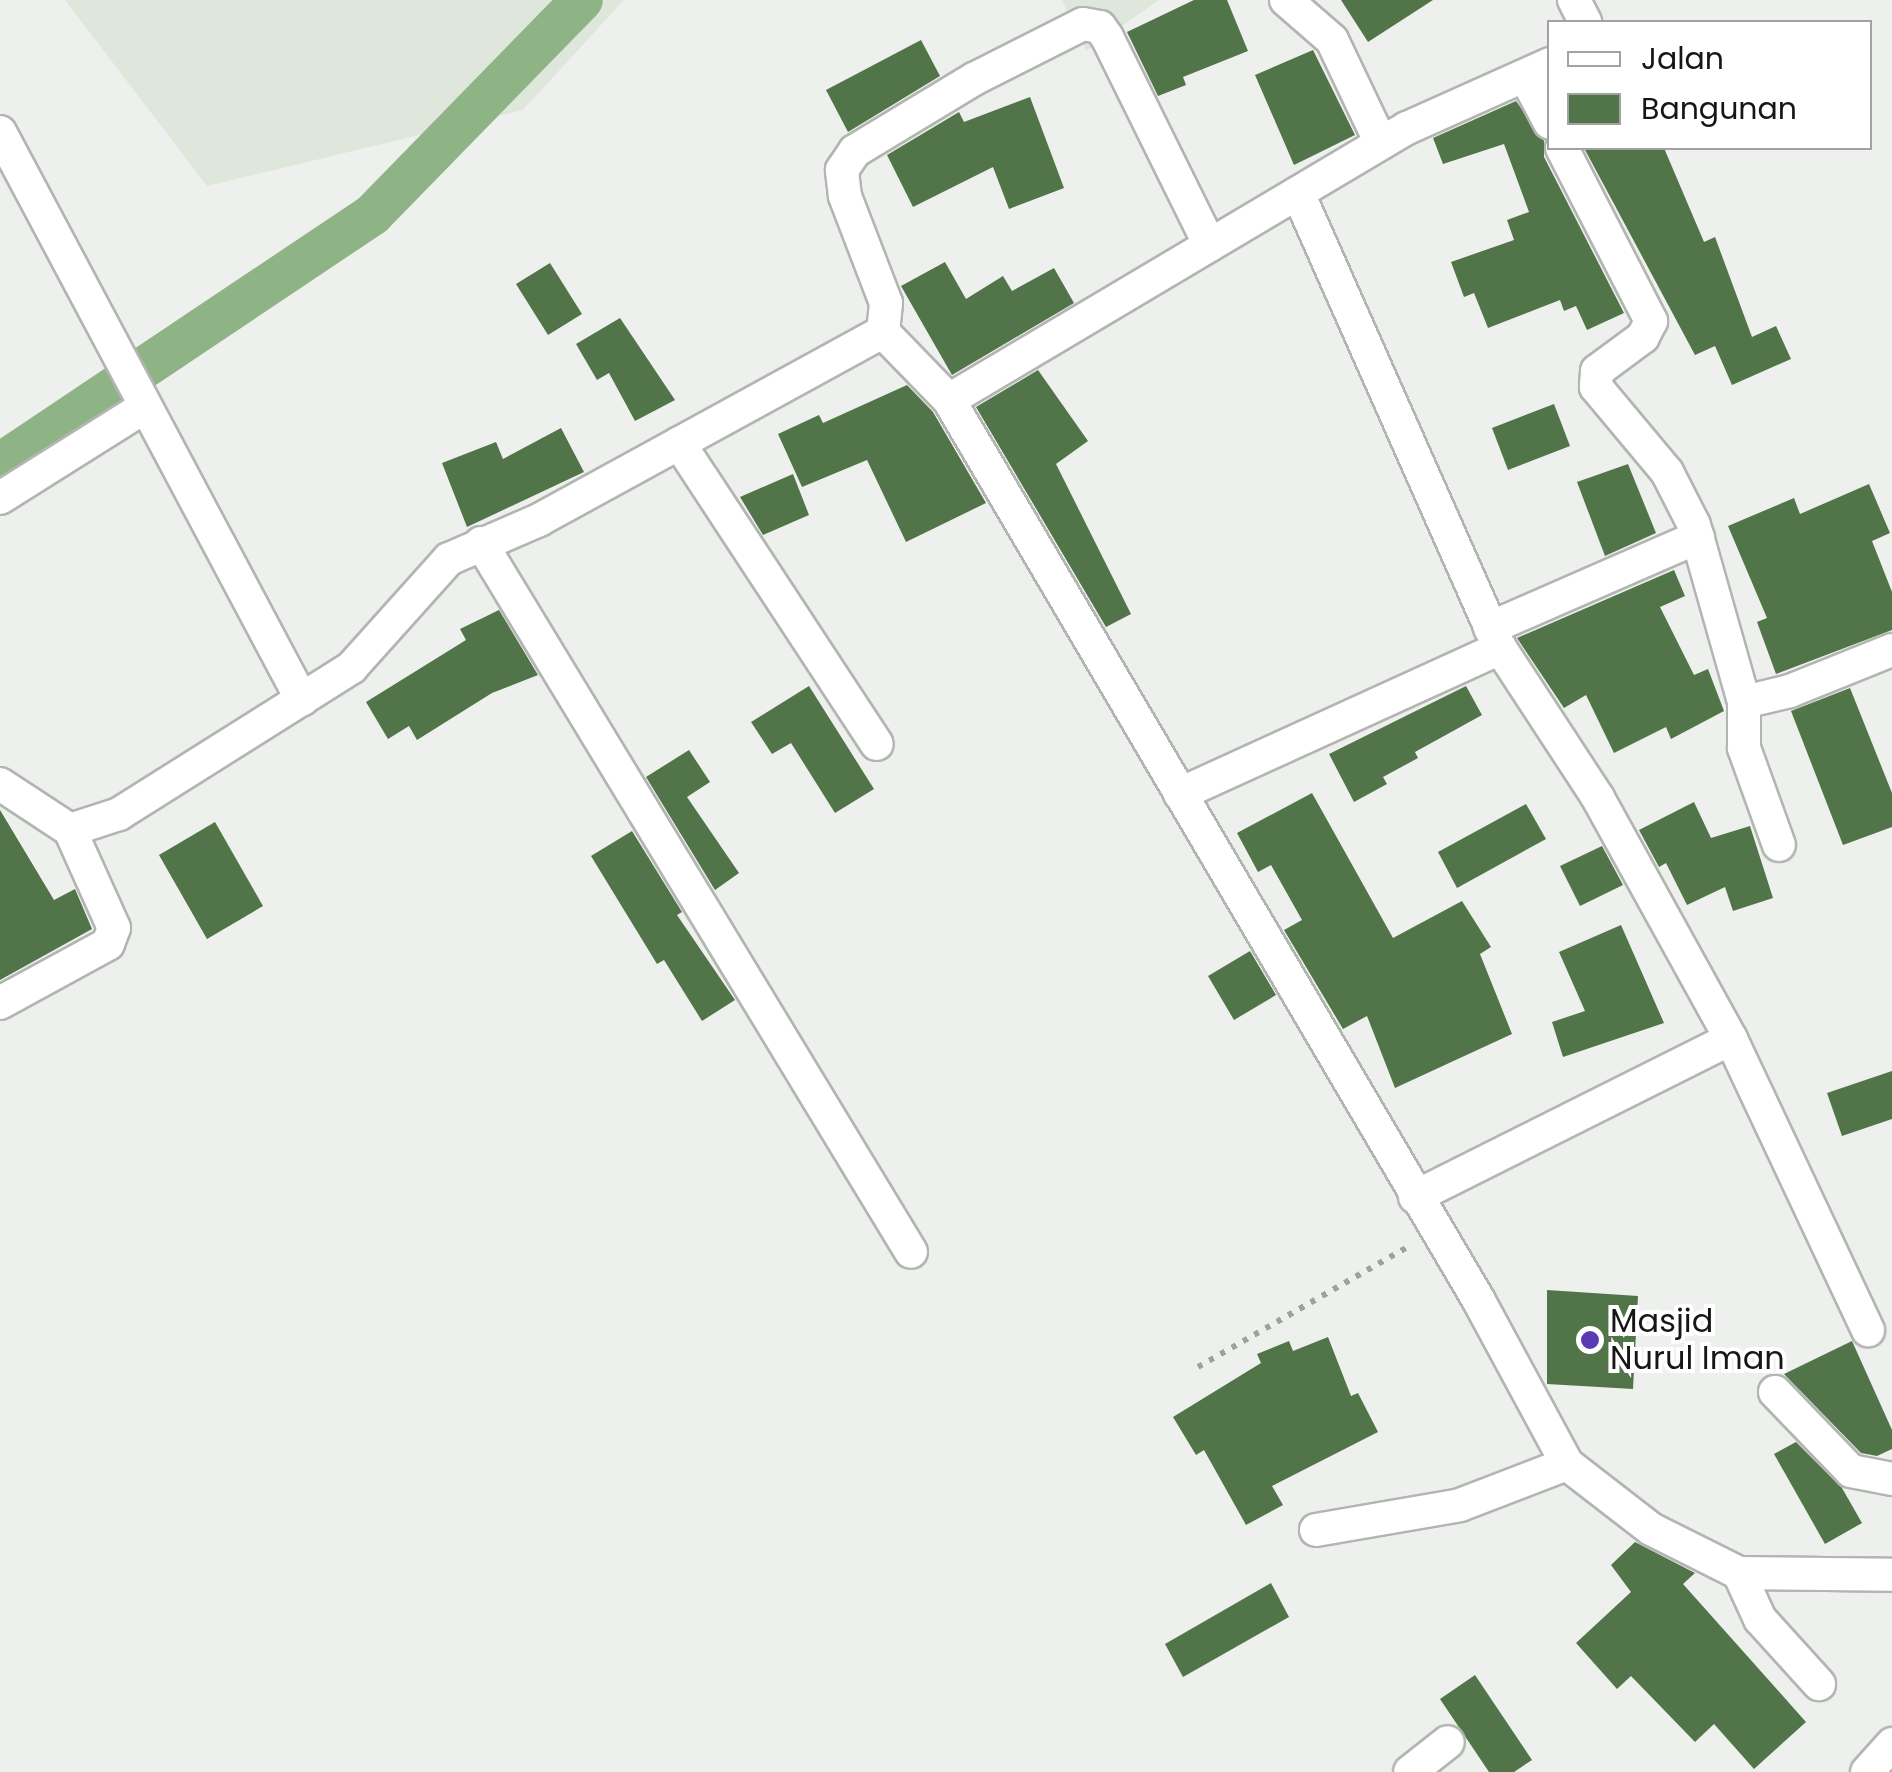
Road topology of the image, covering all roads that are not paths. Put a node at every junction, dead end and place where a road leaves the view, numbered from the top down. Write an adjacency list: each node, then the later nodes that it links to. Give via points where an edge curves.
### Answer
1 (1286, 0): 6 (street, via 1332,40)
2 (1100, 14): 9 (street); 10 (street, via 855,151 842,170 845,196 878,276)
3 (1537, 70): 4 (street); 6 (street)
4 (1547, 111)
5 (0, 132): 12 (street)
6 (1381, 143): 8 (street)
7 (1563, 150): 15 (street, via 1651,321 1648,332 1597,371 1596,387 1667,472)
8 (1298, 193): 9 (street); 17 (street)
9 (1210, 245): 11 (street)
10 (883, 332): 11 (street); 13 (street)
11 (949, 400): 23 (street)
12 (139, 401): 14 (street); 19 (street)
13 (678, 443): 16 (street, via 540,520); 21 (street)
14 (0, 498)
15 (1698, 537): 17 (street); 20 (street)
16 (482, 543): 19 (street, via 449,558 352,667); 29 (street)
17 (1495, 638): 23 (street); 27 (street, via 1598,798)
18 (1892, 650): 20 (street)
19 (302, 700): 24 (street, via 109,820)
20 (1744, 702): 25 (street, via 1744,748)
21 (878, 744)
22 (0, 784): 24 (street)
23 (1180, 794): 28 (street)
24 (70, 830): 26 (street, via 114,928 108,944)
25 (1778, 845)
26 (0, 1003)
27 (1730, 1040): 28 (street); 30 (street)
28 (1415, 1196): 32 (street)
29 (911, 1252)
30 (1868, 1330)
31 (1774, 1392): 33 (street, via 1851,1471)
32 (1567, 1464): 34 (street, via 1460,1505); 35 (street, via 1651,1529)
33 (1892, 1478)
34 (1316, 1530)
35 (1740, 1574): 36 (street); 37 (street, via 1760,1619)
36 (1892, 1574)
37 (1819, 1684)
38 (1448, 1742): 40 (street)
39 (1892, 1744): 41 (street)
40 (1410, 1772)
41 (1867, 1772)

